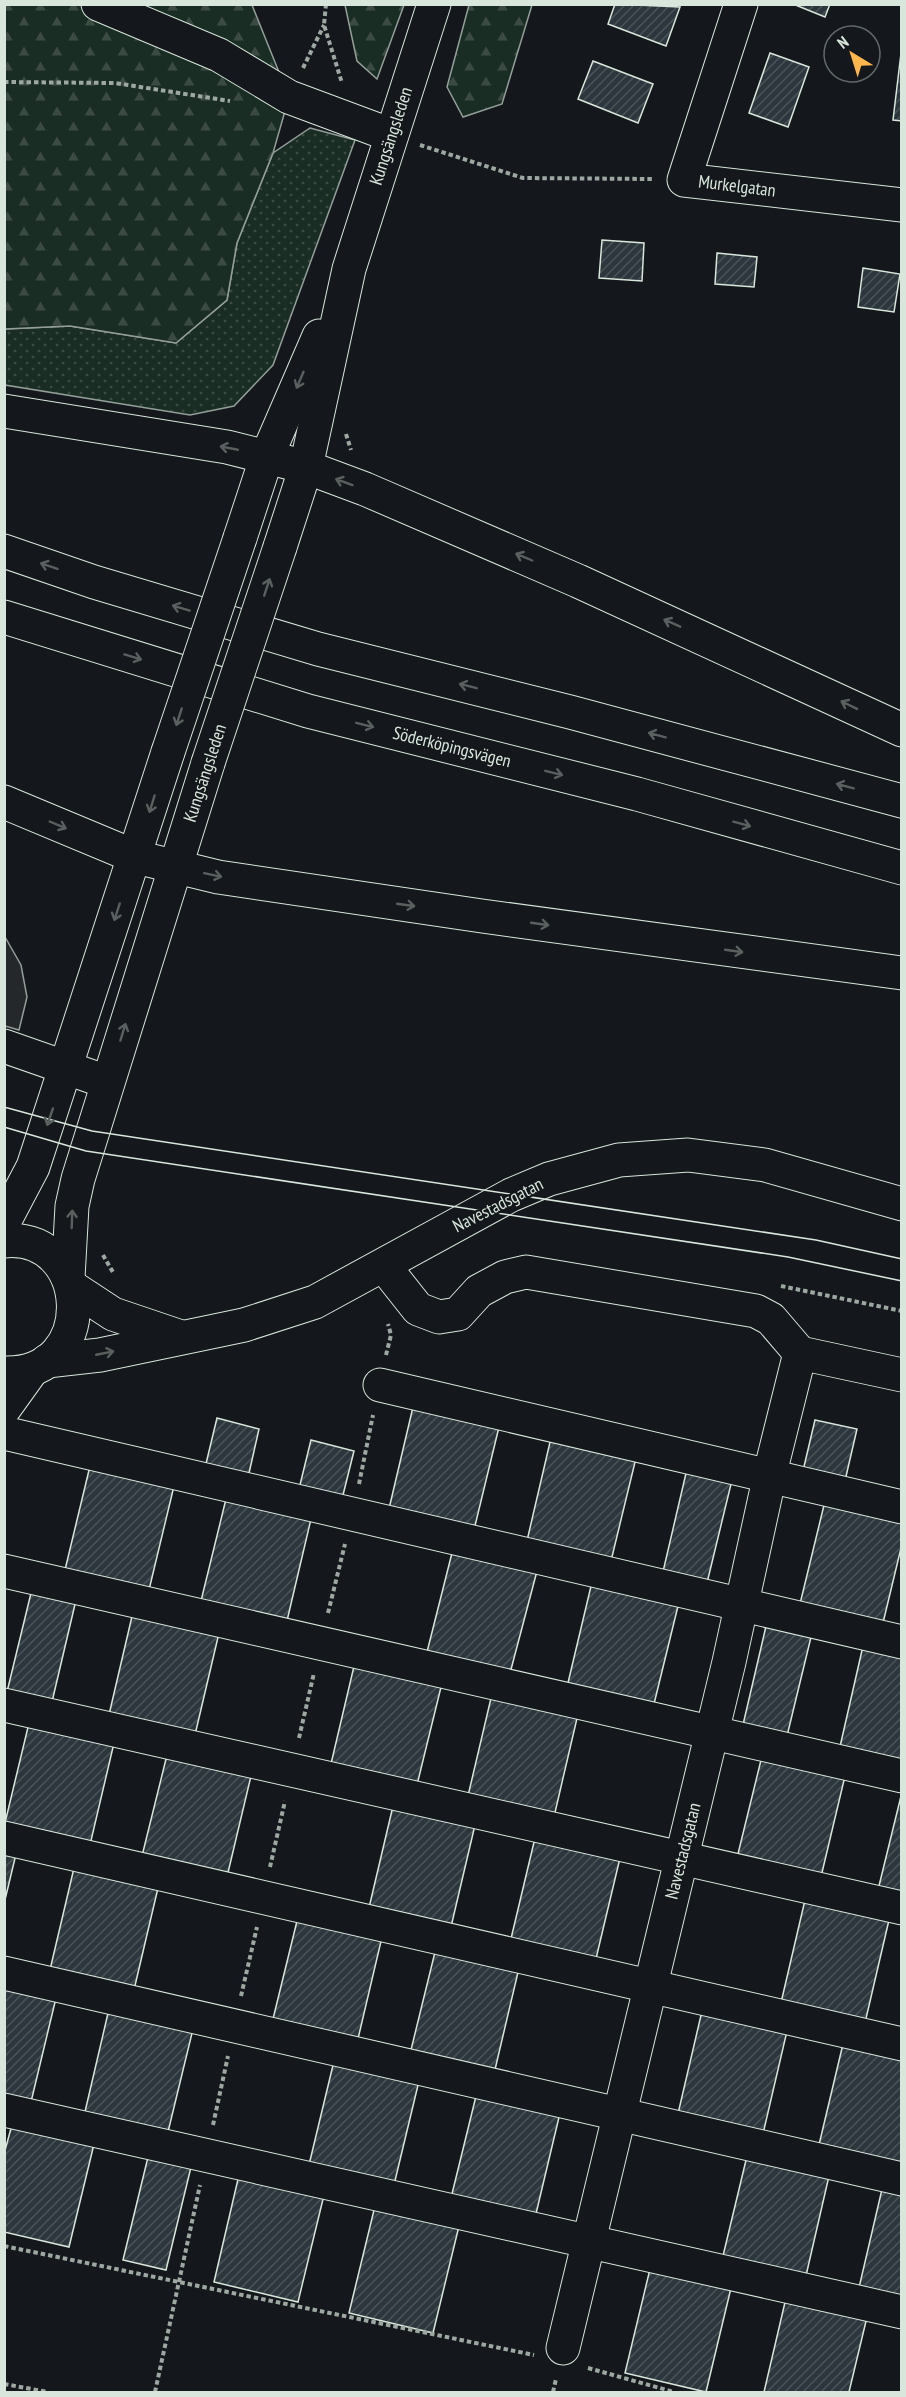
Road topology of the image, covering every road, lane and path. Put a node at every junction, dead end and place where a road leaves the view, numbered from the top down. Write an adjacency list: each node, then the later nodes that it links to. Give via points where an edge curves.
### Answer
1 (98, 4): 7 (main road, via 219,55)
2 (326, 4): 5 (path)
3 (434, 4): 10 (main road, Kungsängsleden)
4 (741, 4): 11 (main road, Murkelgatan)
5 (324, 25): 7 (path); 9 (path)
6 (4, 82): 8 (path, via 115,83)
7 (289, 97): 9 (main road)
8 (241, 102)
9 (353, 121): 10 (main road)
10 (391, 135): 11 (path, via 523,178); 13 (main road, Kungsängsleden)
11 (684, 180): 12 (main road, Murkelgatan)
12 (902, 205)
13 (349, 268): 15 (main road, Kungsängsleden, one-way to 15); 16 (main road, Kungsängsleden)
14 (4, 411): 15 (main road, one-way to 14)
15 (267, 456): 16 (main road); 22 (main road, Kungsängsleden, one-way to 22, bridge)
16 (306, 467): 19 (main road, one-way to 16, via 578,580); 23 (main road, Kungsängsleden, one-way to 16, bridge)
17 (4, 551): 20 (main road, one-way to 17, via 318,649)
18 (4, 617): 24 (main road, Söderköpingsvägen, one-way to 24, via 308,711 637,794)
19 (902, 730)
20 (902, 801)
21 (4, 802): 22 (main road, one-way to 22)
22 (136, 857): 23 (main road); 27 (main road, Kungsängsleden, one-way to 27)
23 (175, 866): 25 (main road, one-way to 25, via 218,877 482,916); 28 (main road, Kungsängsleden, one-way to 23)
24 (902, 868)
25 (902, 973)
26 (4, 1046): 27 (main road)
27 (66, 1068): 28 (main road); 30 (main road, Kungsängsleden, one-way to 30, via 33,1167)
28 (107, 1082): 33 (main road, Kungsängsleden, one-way to 28, via 76,1188)
29 (902, 1204): 32 (main road, Navestadsgatan, via 765,1165 688,1155 619,1160 549,1179 511,1195)
30 (4, 1222)
31 (4, 1241): 33 (main road, Navestadsgatan, via 29,1244 47,1253)
32 (384, 1266): 35 (main road, Navestadsgatan, via 315,1302 244,1325); 36 (main road, via 418,1310 439,1317 458,1314 479,1291 505,1277 526,1272 756,1311 771,1319)
33 (70, 1282): 35 (main road, Navestadsgatan, via 113,1314); 37 (main road, Kungsängsleden, via 74,1317 70,1334 60,1349)
34 (386, 1315): 39 (path, via 391,1335)
35 (181, 1337): 37 (main road, Navestadsgatan, one-way to 35)
36 (800, 1353): 38 (main road); 42 (main road, Navestadsgatan)
37 (28, 1368): 40 (main road, Kungsängsleden)
38 (902, 1375)
39 (380, 1385): 42 (main road); 44 (path)
40 (4, 1409)
41 (4, 1433): 44 (main road)
42 (770, 1476): 43 (main road); 46 (main road, Navestadsgatan)
43 (902, 1507)
44 (352, 1515): 46 (main road); 48 (path)
45 (4, 1571): 48 (main road)
46 (741, 1606): 47 (main road); 50 (main road, Navestadsgatan)
47 (902, 1642)
48 (321, 1644): 50 (main road); 51 (path)
49 (4, 1705): 51 (main road)
50 (712, 1734): 52 (main road); 54 (main road, Navestadsgatan)
51 (292, 1770): 54 (main road); 55 (path)
52 (902, 1776)
53 (4, 1838): 55 (main road)
54 (682, 1857): 56 (main road); 58 (main road, Navestadsgatan)
55 (263, 1897): 58 (main road); 59 (path)
56 (902, 1908)
57 (4, 1973): 59 (main road)
58 (651, 1985): 60 (main road); 62 (main road, Navestadsgatan)
59 (235, 2026): 62 (main road); 63 (path)
60 (902, 2044)
61 (4, 2110): 63 (main road)
62 (618, 2114): 64 (main road); 65 (main road, Navestadsgatan)
63 (206, 2155): 65 (main road); 67 (path)
64 (902, 2179)
65 (588, 2240): 68 (main road); 69 (main road, Navestadsgatan)
66 (4, 2246): 67 (path)
67 (179, 2282): 69 (path); 72 (path)
68 (902, 2312)
69 (561, 2357): 73 (path)
70 (4, 2384): 71 (path)
71 (48, 2392)
72 (155, 2392)
73 (674, 2392)

